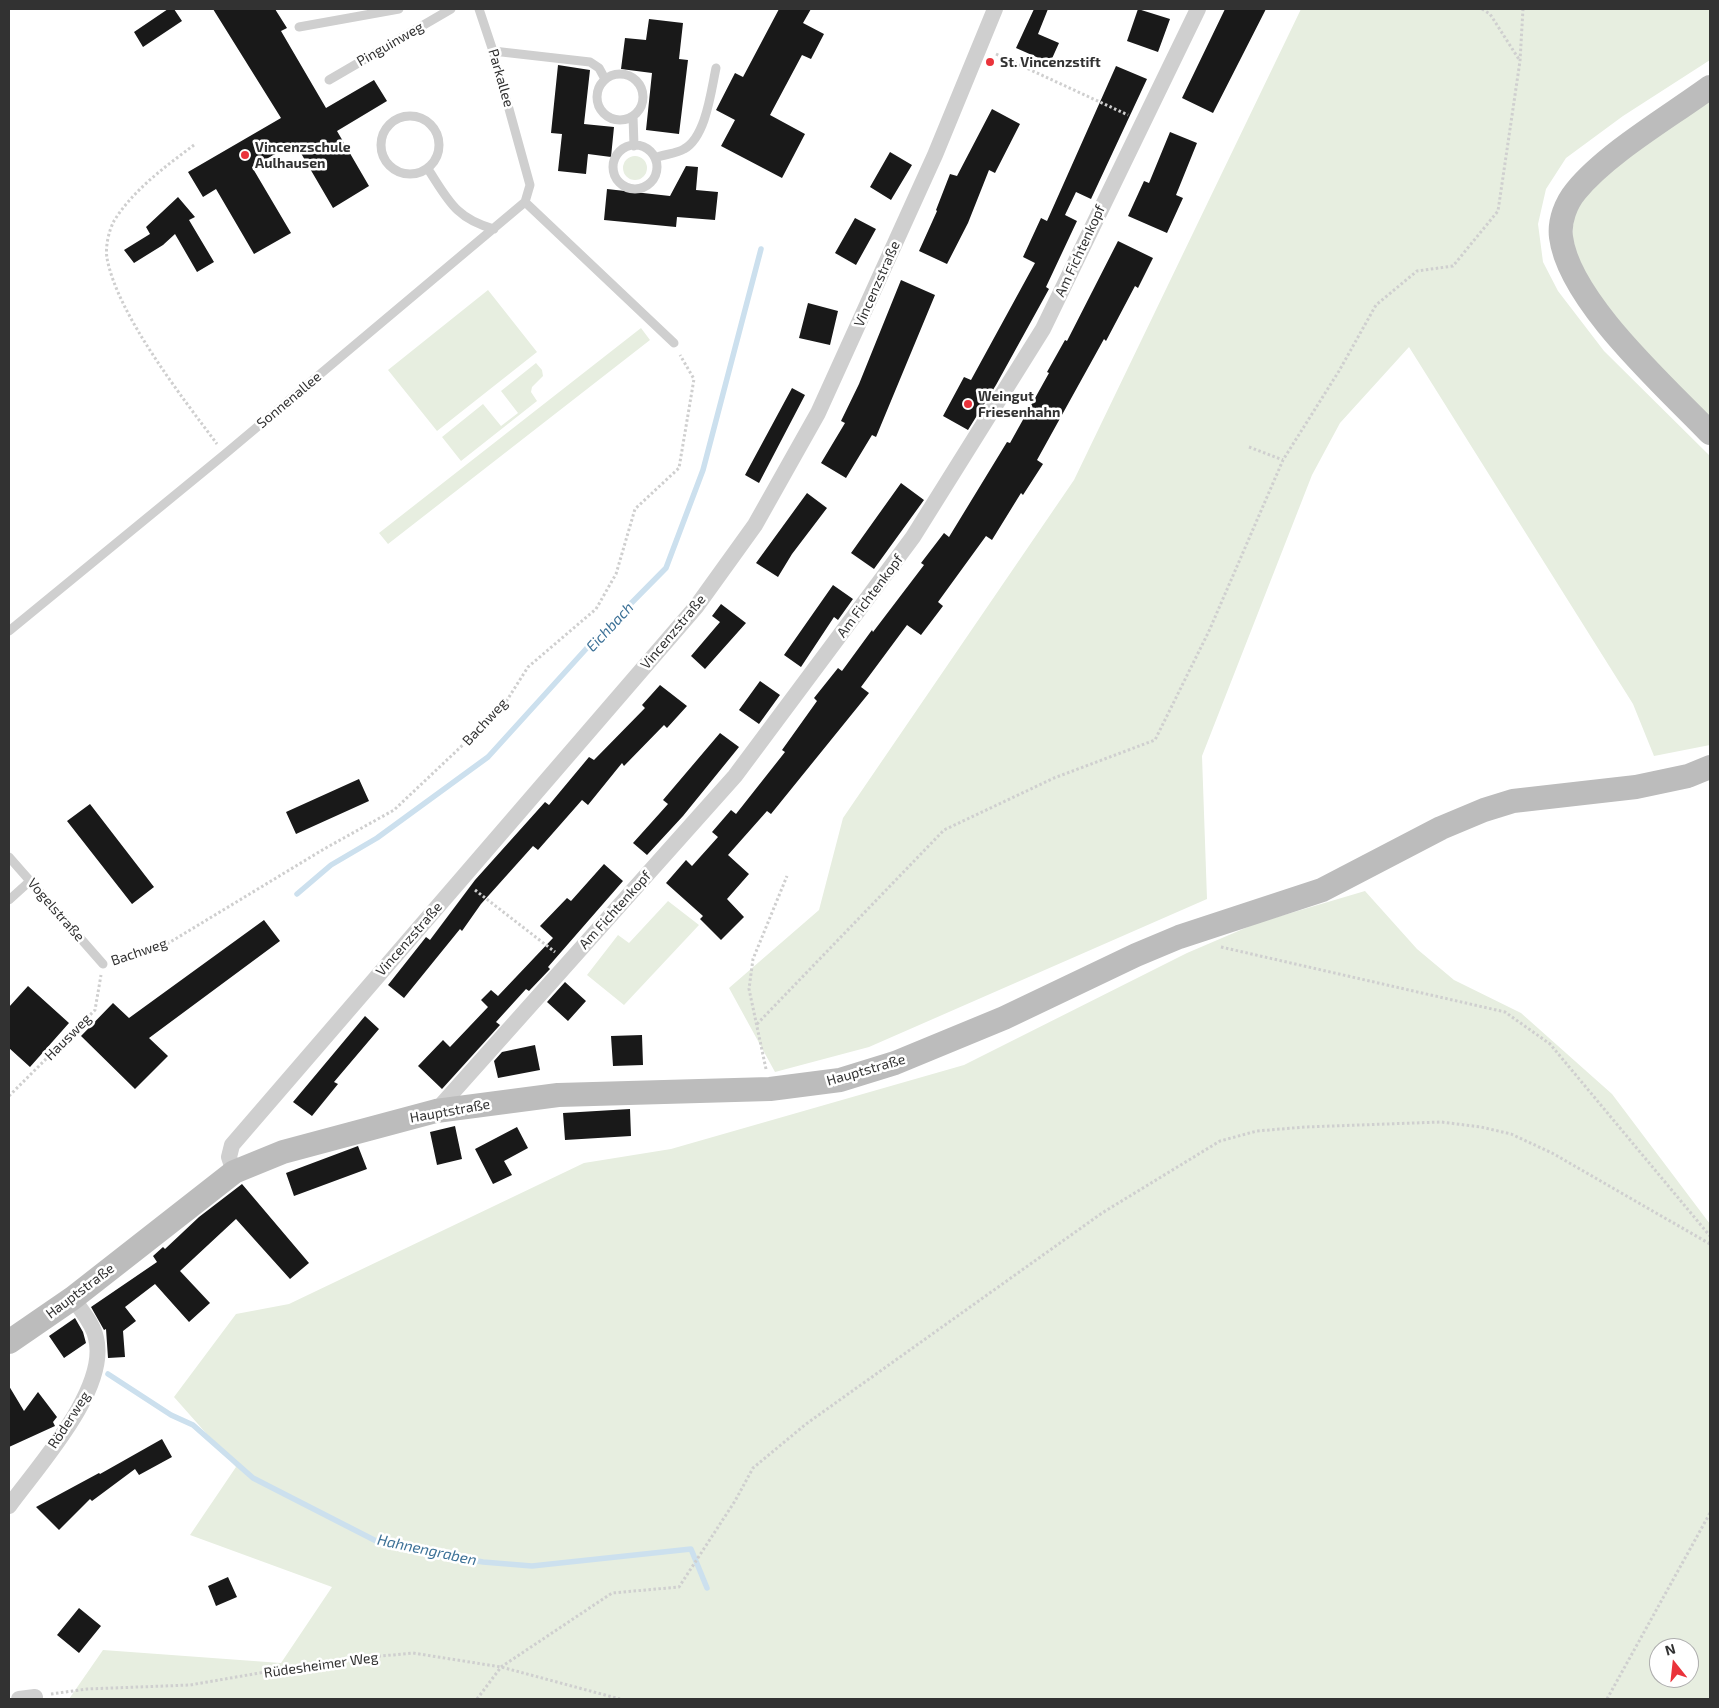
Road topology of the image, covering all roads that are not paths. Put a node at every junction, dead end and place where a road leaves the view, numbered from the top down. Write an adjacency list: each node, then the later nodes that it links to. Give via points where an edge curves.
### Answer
1 (399, 9): 6 (lane)
2 (451, 9): 10 (lane, Pinguinweg)
3 (478, 9): 7 (lane, Parkallee)
4 (995, 9): 27 (street, Vincenzstraße, via 935,156 822,404 755,524 696,607 232,1145 229,1158)
5 (1198, 9): 26 (street, Am Fichtenkopf, via 1044,329 913,537 735,776)
6 (299, 27)
7 (493, 51): 9 (lane, via 590,62 599,68); 16 (lane, Parkallee, via 530,185)
8 (716, 68): 14 (lane, via 701,128 693,143 683,150)
9 (605, 79): 12 (lane, via 597,100 604,114 618,120); 12 (lane, via 624,74 640,85 642,104)
10 (329, 80)
11 (1710, 87): 19 (street, via 1598,167 1575,193 1562,218 1560,235 1564,253 1587,298 1616,334)
12 (633, 116): 13 (lane)
13 (634, 146): 14 (lane, via 646,149); 14 (lane, via 621,151 614,162 615,176 624,186 638,189 650,184 657,172)
14 (655, 158)
15 (428, 169): 15 (lane, via 438,153 437,134 424,120 406,117 396,120 381,143 386,161 400,173); 17 (lane, via 456,210 474,223)
16 (525, 202): 17 (lane, Sonnenallee); 18 (lane)
17 (494, 229): 20 (lane, Sonnenallee)
18 (674, 343)
19 (1710, 433)
20 (9, 631)
21 (1710, 767): 26 (street, Hauptstraße, via 1688,776 1636,787 1513,801 1484,810 1441,828 1322,890 1170,941 948,1042 840,1080 770,1089 558,1095)
22 (9, 856): 23 (lane, Vogelstraße)
23 (30, 881): 24 (lane); 25 (lane, Vogelstraße)
24 (9, 900)
25 (103, 964)
26 (436, 1111): 27 (street, Hauptstraße, via 283,1152)
27 (234, 1172): 28 (street, Hauptstraße)
28 (73, 1298): 29 (street, Hauptstraße); 30 (street, Röderweg, via 96,1338 95,1378 82,1406)
29 (9, 1342)
30 (9, 1506)

